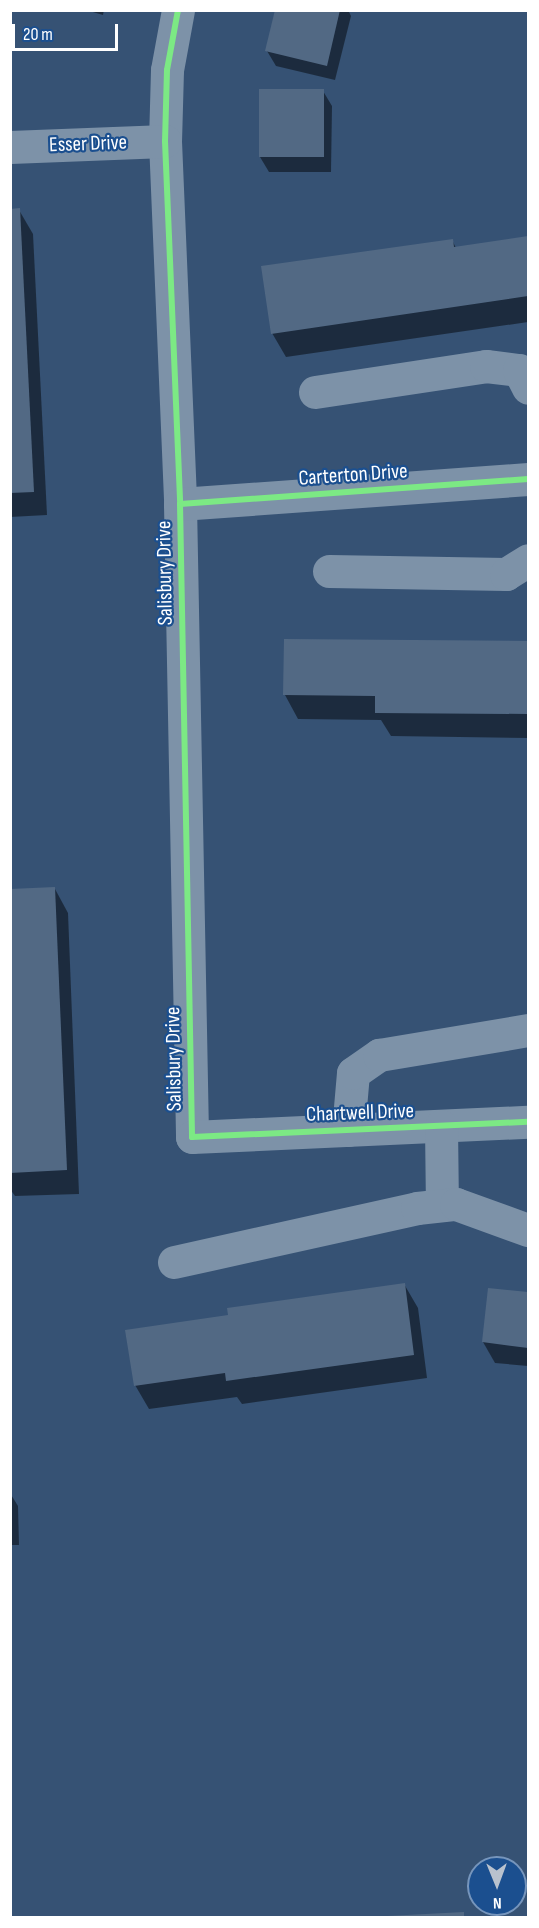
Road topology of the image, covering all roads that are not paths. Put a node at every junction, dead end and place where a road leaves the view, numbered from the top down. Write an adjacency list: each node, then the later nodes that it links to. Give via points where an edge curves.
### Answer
1 (178, 10): 2 (street, Salisbury Drive, via 167,70)
2 (165, 141): 3 (street, Esser Drive); 7 (street, Salisbury Drive)
3 (10, 147)
4 (528, 388): 5 (street, via 519,370 486,366)
5 (315, 392)
6 (528, 479): 7 (street, Carterton Drive)
7 (180, 504): 14 (street, Salisbury Drive)
8 (528, 560): 9 (street, via 506,574)
9 (329, 572)
10 (528, 1030): 13 (street, via 379,1055 353,1073)
11 (528, 1122): 12 (street, Chartwell Drive)
12 (441, 1126): 13 (street, Chartwell Drive); 15 (street)
13 (348, 1130): 14 (street, Chartwell Drive)
14 (192, 1137)
15 (442, 1205): 16 (street, via 456,1204); 17 (street)
16 (528, 1230)
17 (174, 1262)

